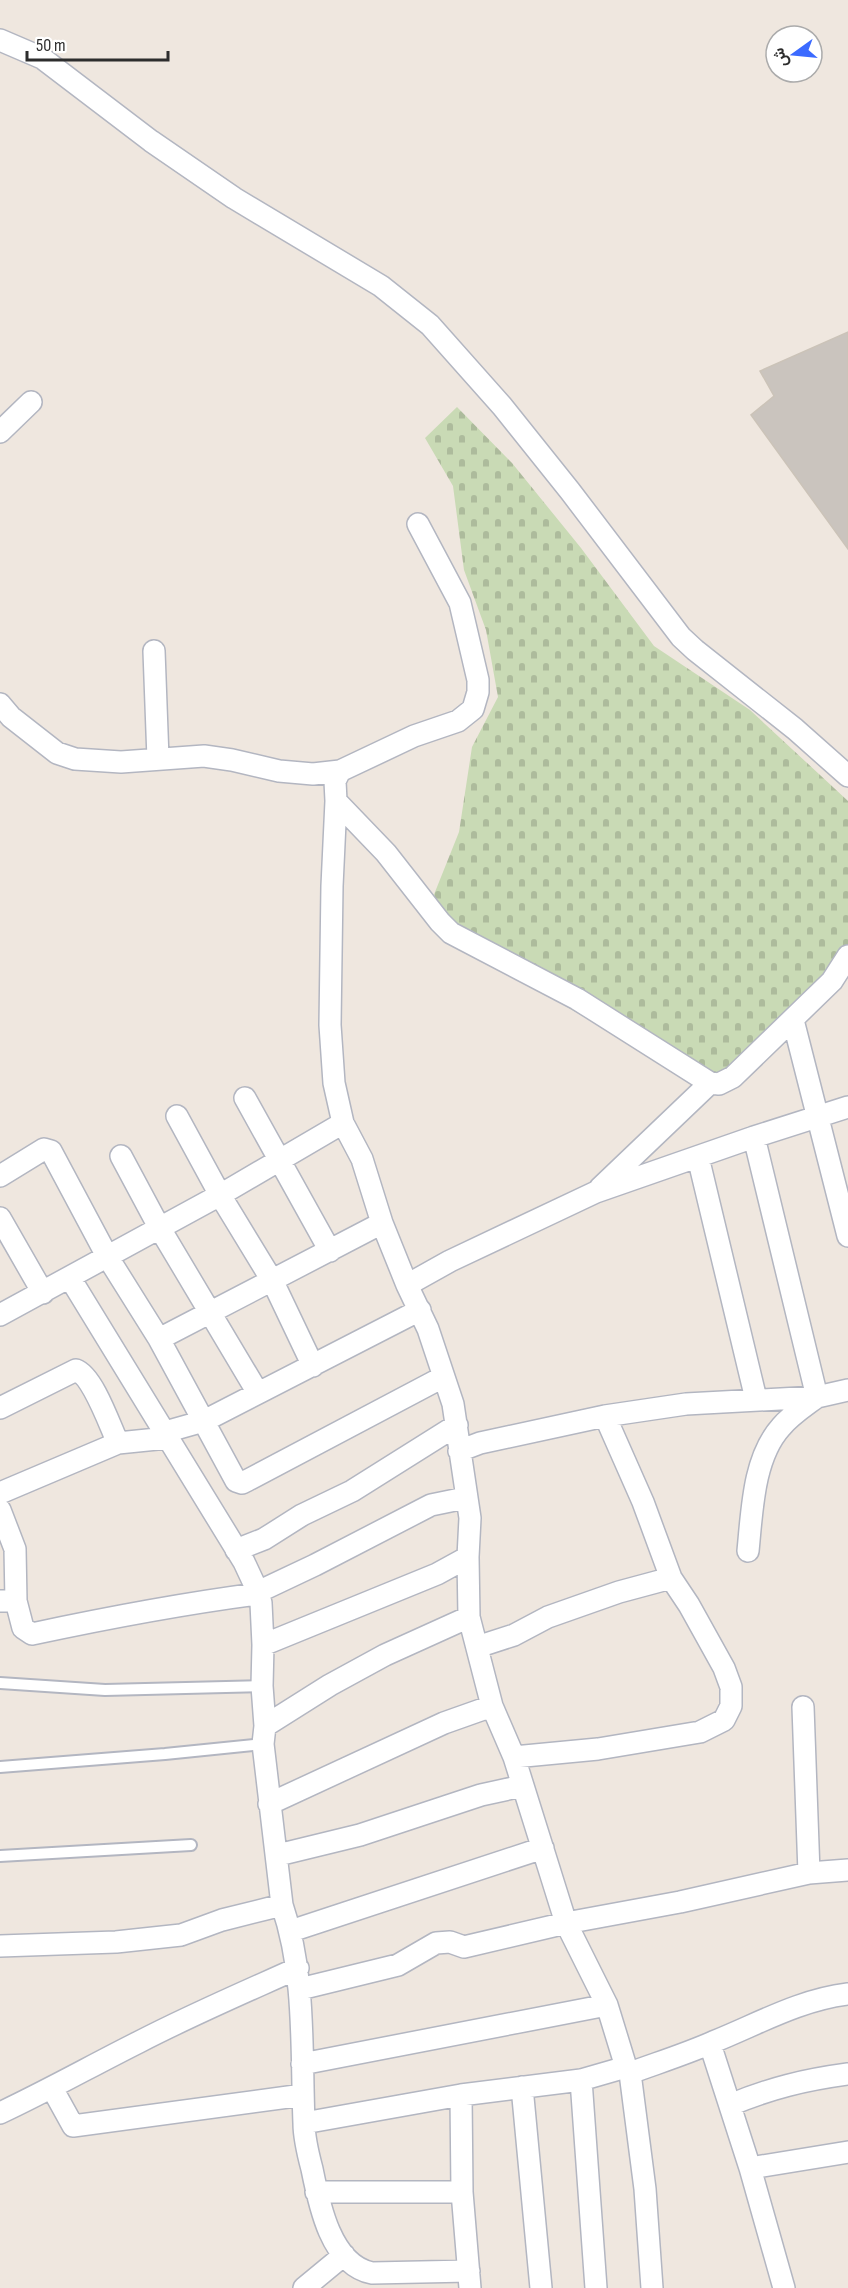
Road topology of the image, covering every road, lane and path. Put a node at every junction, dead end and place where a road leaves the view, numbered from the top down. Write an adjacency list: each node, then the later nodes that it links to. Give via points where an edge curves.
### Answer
1 (0, 40): 9 (street, via 42,58 234,198 381,286 430,324 510,416 681,637)
2 (32, 402): 3 (street)
3 (0, 432)
4 (418, 524): 8 (street, via 459,603 478,680 476,702 458,721 414,735)
5 (154, 651): 7 (street)
6 (4, 714): 7 (street, via 57,753 75,759)
7 (158, 759): 8 (street, via 204,756 295,774)
8 (340, 771): 10 (street, via 334,780)
9 (848, 776)
10 (336, 801): 13 (street, via 366,829 451,933 577,999); 18 (street, via 330,1024 334,1083)
11 (848, 956): 12 (street, via 832,981)
12 (793, 1020): 13 (street, via 733,1077 719,1084); 17 (street)
13 (710, 1083): 24 (street)
14 (245, 1098): 22 (street)
15 (848, 1107): 17 (street)
16 (177, 1116): 25 (street)
17 (818, 1117): 19 (street); 29 (street)
18 (343, 1123): 22 (street); 27 (street, via 362,1160)
19 (754, 1137): 21 (street); 44 (street)
20 (121, 1156): 28 (street)
21 (698, 1157): 24 (street); 45 (street)
22 (281, 1160): 25 (street); 30 (street)
23 (0, 1176): 31 (street, via 44,1149 51,1151)
24 (596, 1192): 34 (street)
25 (220, 1195): 28 (street); 33 (street)
26 (0, 1218): 35 (street)
27 (382, 1223): 30 (street); 34 (street)
28 (159, 1227): 31 (street); 37 (street)
29 (848, 1236)
30 (330, 1251): 33 (street)
31 (107, 1256): 32 (street); 39 (street)
32 (70, 1278): 35 (street); 50 (street)
33 (273, 1282): 37 (street); 40 (street)
34 (407, 1285): 36 (street)
35 (43, 1293): 38 (street)
36 (420, 1310): 40 (street); 41 (street)
37 (212, 1313): 39 (street); 43 (street)
38 (0, 1315)
39 (159, 1339): 48 (street)
40 (313, 1366): 43 (street)
41 (443, 1377): 48 (street, via 242,1483 236,1481); 49 (street)
42 (848, 1390): 44 (street)
43 (258, 1393): 48 (street)
44 (817, 1397): 45 (street); 57 (street, via 780,1427 766,1451 755,1492)
45 (756, 1399): 47 (street)
46 (0, 1408): 51 (street, via 76,1370 95,1394)
47 (605, 1416): 52 (street); 59 (street)
48 (204, 1421): 50 (street)
49 (457, 1425): 52 (street); 56 (street, via 352,1491)
50 (166, 1435): 51 (street); 56 (street)
51 (118, 1443): 53 (street)
52 (459, 1451): 54 (street)
53 (0, 1493)
54 (465, 1497): 58 (street, via 470,1518); 60 (street, via 431,1505)
55 (0, 1510): 61 (street, via 15,1549)
56 (236, 1550): 60 (street)
57 (748, 1551)
58 (468, 1557): 62 (street); 63 (street, via 437,1574)
59 (671, 1578): 64 (street, via 548,1617 514,1635); 70 (street, via 724,1668 731,1687 731,1706 724,1720 685,1736)
60 (258, 1593): 61 (street, via 32,1634 23,1628); 63 (street)
61 (8, 1601)
62 (470, 1617): 64 (street); 69 (street, via 330,1684)
63 (263, 1646): 66 (street)
64 (477, 1647): 67 (street)
65 (0, 1683): 66 (lane, via 105,1690)
66 (262, 1686): 69 (street)
67 (492, 1706): 70 (street); 73 (street, via 444,1723)
68 (803, 1707): 79 (street)
69 (264, 1735): 71 (lane, via 165,1754); 73 (street)
70 (514, 1757): 72 (street)
71 (0, 1767)
72 (522, 1786): 75 (street); 76 (street, via 481,1795 360,1835)
73 (269, 1804): 76 (street)
74 (191, 1845): 77 (lane)
75 (543, 1848): 81 (street); 82 (street)
76 (278, 1855): 80 (street)
77 (0, 1856)
78 (848, 1870): 79 (street)
79 (809, 1873): 81 (street)
80 (282, 1905): 82 (street); 83 (street, via 181,1935 116,1942)
81 (566, 1923): 84 (street, via 464,1947 436,1943 398,1965); 86 (street)
82 (291, 1931): 84 (street)
83 (0, 1946)
84 (299, 1978): 88 (street); 93 (street, via 225,2000)
85 (848, 1994): 87 (street, via 789,2008)
86 (607, 2005): 88 (street); 89 (street)
87 (710, 2044): 89 (street); 96 (street)
88 (302, 2064): 94 (street)
89 (628, 2070): 91 (street); 108 (street, via 645,2189)
90 (848, 2074): 96 (street, via 805,2079)
91 (581, 2080): 92 (street); 107 (street)
92 (522, 2087): 95 (street); 106 (street)
93 (52, 2088): 94 (street, via 73,2126); 97 (street)
94 (303, 2095): 98 (street)
95 (461, 2096): 98 (street); 102 (street)
96 (730, 2106): 100 (street)
97 (0, 2113)
98 (304, 2123): 101 (street)
99 (848, 2152): 100 (street)
100 (750, 2168): 109 (street)
101 (316, 2192): 102 (street); 103 (street, via 320,2209)
102 (462, 2193): 104 (street)
103 (344, 2255): 104 (street, via 363,2271 372,2273); 105 (street)
104 (470, 2280)
105 (304, 2288)
106 (541, 2288)
107 (596, 2288)
108 (652, 2288)
109 (784, 2288)

